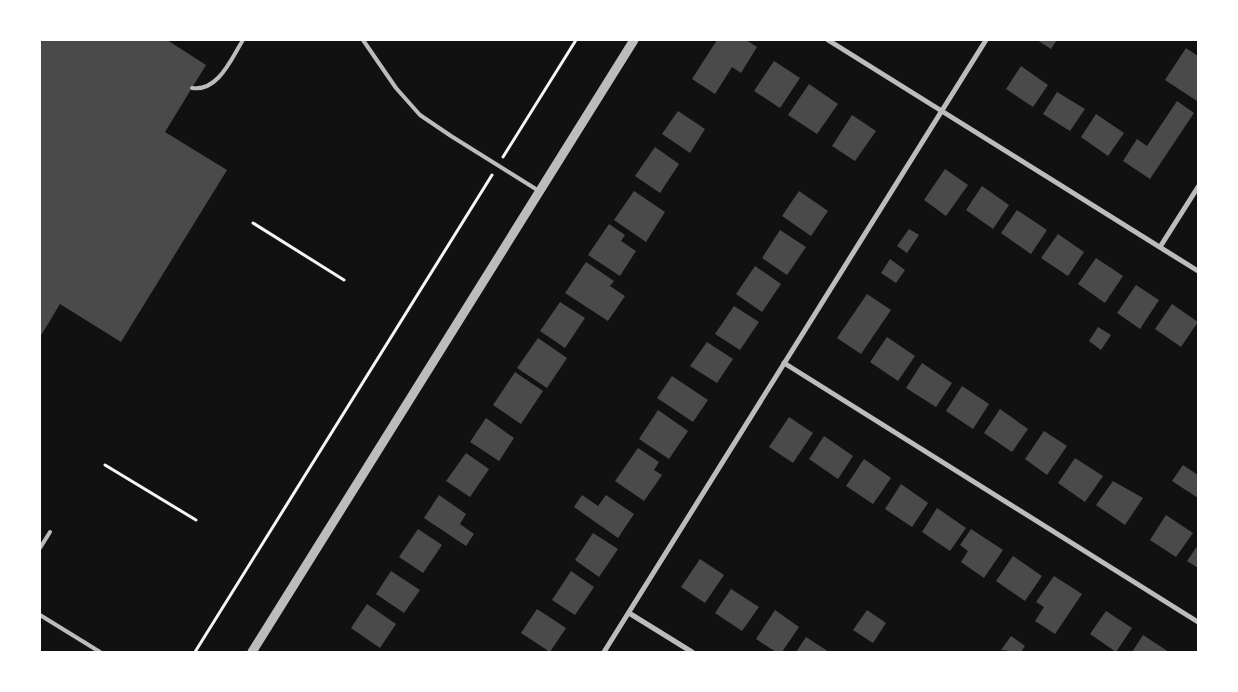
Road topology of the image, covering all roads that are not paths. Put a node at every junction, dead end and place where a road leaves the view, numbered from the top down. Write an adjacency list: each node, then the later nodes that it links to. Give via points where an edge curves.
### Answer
1 (243, 40): 6 (lane, via 212,84 202,90)
2 (363, 40): 9 (lane, via 396,88 420,115)
3 (634, 40): 9 (street)
4 (828, 40): 7 (street)
5 (986, 40): 7 (street)
6 (192, 88)
7 (942, 111): 10 (street); 12 (street)
8 (1198, 187): 10 (street)
9 (539, 191): 19 (street)
10 (1160, 248): 11 (street)
11 (1198, 271)
12 (784, 363): 15 (street); 17 (street)
13 (50, 532): 14 (lane)
14 (40, 548)
15 (629, 613): 20 (street); 21 (street)
16 (40, 615): 18 (lane)
17 (1198, 622)
18 (100, 652)
19 (252, 652)
20 (604, 652)
21 (692, 652)

